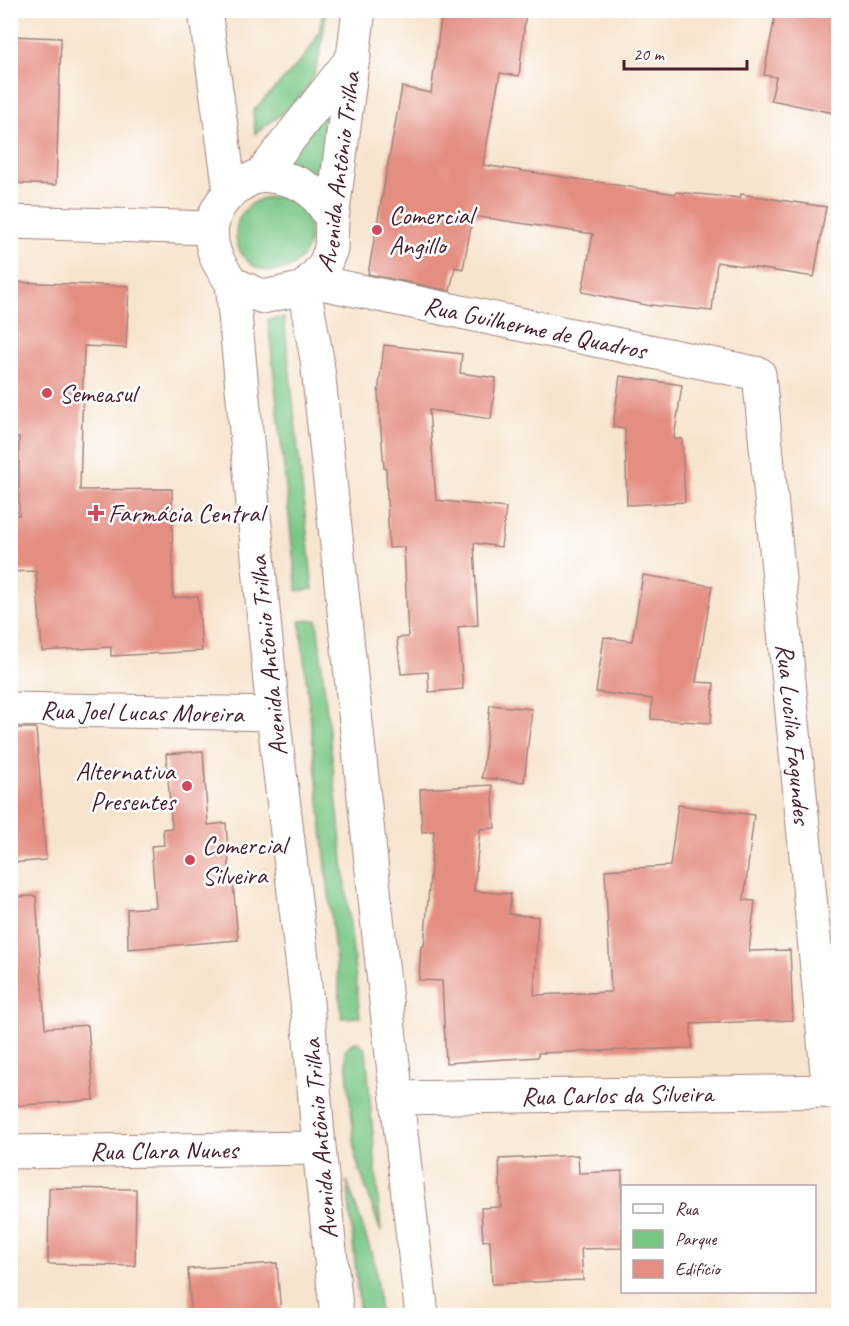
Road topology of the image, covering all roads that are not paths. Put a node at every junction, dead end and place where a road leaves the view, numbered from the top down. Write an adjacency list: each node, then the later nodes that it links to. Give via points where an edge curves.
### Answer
1 (205, 10): 5 (main road)
2 (359, 10): 3 (main road, Avenida Antônio Trilha)
3 (354, 56): 4 (main road, Avenida Antônio Trilha); 6 (main road, Avenida Antônio Trilha)
4 (261, 175): 5 (main road, Avenida Antônio Trilha); 6 (main road, via 283,177 304,185 321,200)
5 (230, 191): 8 (main road)
6 (332, 219): 10 (main road, Avenida Antônio Trilha, via 331,249 324,266)
7 (10, 222): 8 (main road)
8 (211, 228): 9 (main road, Avenida Antônio Trilha, via 217,258)
9 (232, 283): 10 (main road, via 263,297); 13 (main road, Avenida Antônio Trilha)
10 (308, 285): 11 (main road, Rua Guilherme de Quadros); 15 (main road, Avenida Antônio Trilha)
11 (759, 374): 14 (main road, Rua Lucilia Fagundes)
12 (10, 709): 13 (main road, Rua Joel Lucas Moreira)
13 (273, 714): 16 (main road, Avenida Antônio Trilha, via 307,1002)
14 (834, 1091): 15 (main road, Rua Carlos da Silveira)
15 (397, 1098): 19 (main road, Avenida Antônio Trilha)
16 (319, 1148): 17 (main road, Rua Clara Nunes); 18 (main road, Avenida Antônio Trilha)
17 (10, 1152)
18 (337, 1316)
19 (422, 1316)

